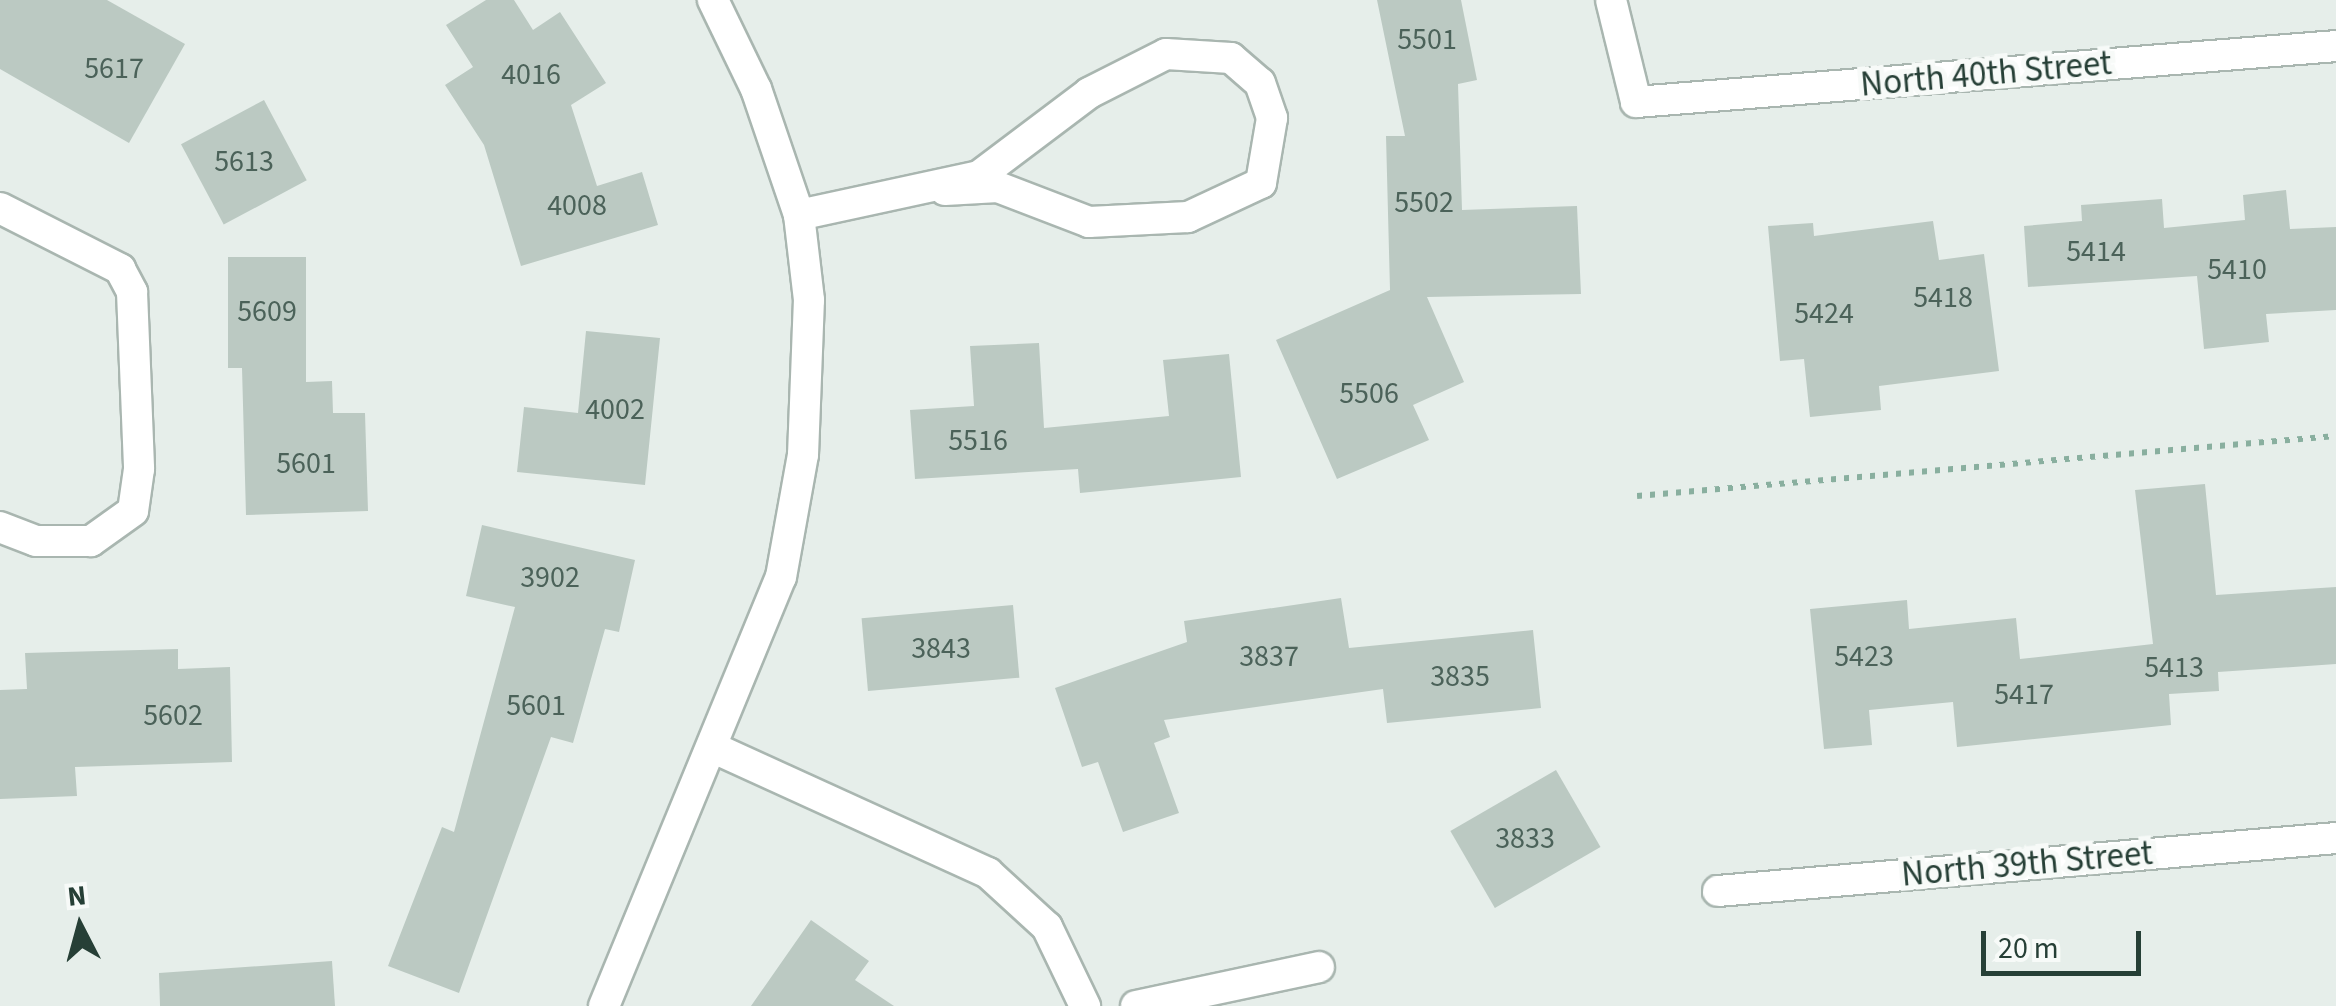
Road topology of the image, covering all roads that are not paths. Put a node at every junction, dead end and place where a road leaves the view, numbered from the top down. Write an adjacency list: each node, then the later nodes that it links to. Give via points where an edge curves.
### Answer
1 (712, 0): 6 (street, via 756,89)
2 (1611, 0): 3 (street, North 40th Street, via 1636,102)
3 (2336, 46)
4 (945, 190): 4 (street, via 998,187 1089,222 1188,218 1261,183 1272,118 1260,83 1232,58 1166,54 1088,93 1007,160); 6 (street)
5 (0, 208): 7 (street, via 120,269 132,292 139,468 133,510 91,541 36,542)
6 (799, 215): 8 (street, via 809,378 793,522 782,577)
7 (0, 528)
8 (714, 748): 12 (street); 13 (street, via 988,873 1047,927)
9 (2336, 838): 10 (street, North 39th Street)
10 (1718, 891)
11 (1319, 967): 14 (street)
12 (604, 1006)
13 (1085, 1006)
14 (1136, 1006)

